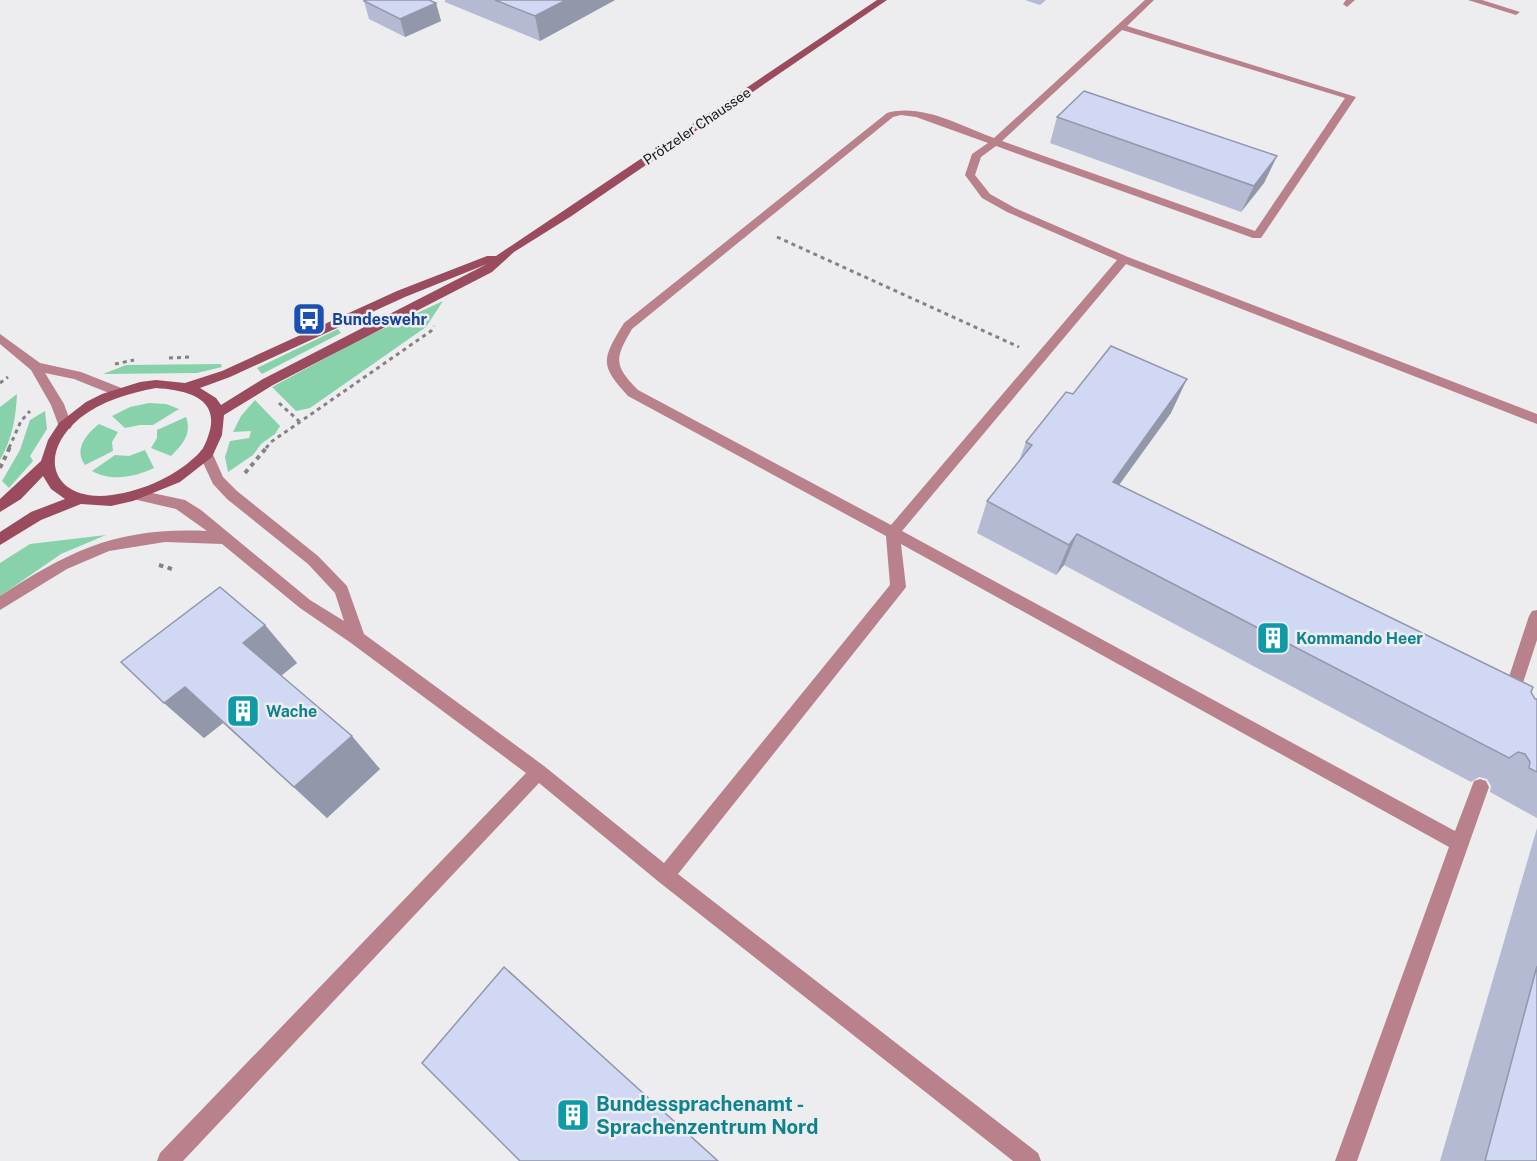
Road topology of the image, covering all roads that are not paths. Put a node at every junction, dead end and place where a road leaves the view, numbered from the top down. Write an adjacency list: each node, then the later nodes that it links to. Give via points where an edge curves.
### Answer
1 (883, 0): 7 (main road, Prötzeler Chaussee)
2 (1150, 0): 5 (lane)
3 (1472, 0): 4 (lane)
4 (1516, 12)
5 (1120, 27): 6 (lane); 6 (lane, via 1351,97 1257,236)
6 (994, 142): 8 (lane, via 976,156 970,176 986,196); 21 (lane, via 918,114 890,115 628,326 614,351 615,374 633,393)
7 (510, 250): 11 (main road, Prötzeler Chaussee); 13 (main road, Prötzeler Chaussee, via 488,269 268,382)
8 (1124, 259): 14 (lane); 21 (lane)
9 (0, 338): 10 (lane)
10 (36, 367): 12 (lane, via 77,375); 15 (lane)
11 (188, 387): 12 (main road, Prötzeler Chaussee, via 156,384); 13 (main road, Prötzeler Chaussee, via 211,400)
12 (119, 392): 15 (main road, Prötzeler Chaussee, via 85,409)
13 (217, 413): 16 (main road, via 218,429)
14 (1537, 418)
15 (65, 426): 17 (main road, Prötzeler Chaussee, via 50,449)
16 (206, 454): 18 (main road, via 176,478); 26 (lane, via 218,480 232,495 313,560 342,590)
17 (47, 464): 19 (main road, via 58,487); 20 (main road, Prötzeler Chaussee)
18 (138, 495): 19 (main road, via 111,500); 23 (lane, via 180,504)
19 (82, 498): 22 (main road, via 36,516)
20 (0, 507)
21 (893, 532): 30 (lane); 31 (lane, via 898,587)
22 (0, 538)
23 (225, 538): 24 (lane, via 176,534 126,540 71,560); 26 (lane, via 305,604)
24 (0, 604)
25 (1537, 616): 27 (lane)
26 (357, 638): 28 (lane)
27 (1504, 718)
28 (538, 772): 31 (lane); 32 (lane)
29 (1480, 787): 30 (lane)
30 (1461, 844): 34 (lane)
31 (665, 876): 33 (lane)
32 (168, 1161)
33 (1030, 1161)
34 (1346, 1161)

